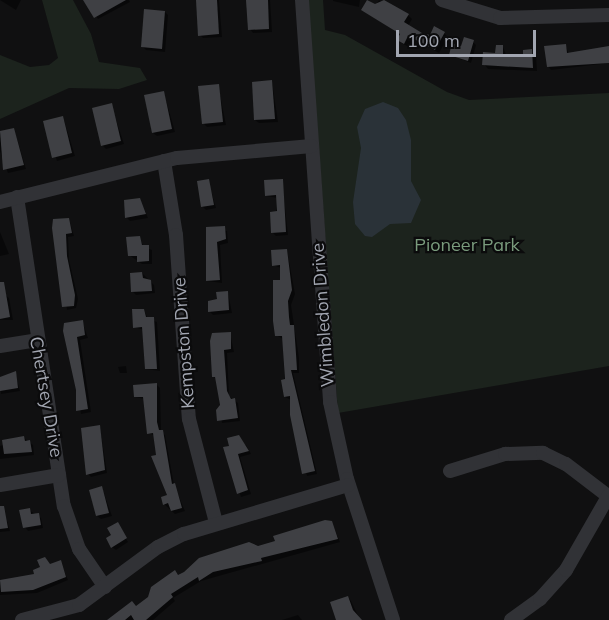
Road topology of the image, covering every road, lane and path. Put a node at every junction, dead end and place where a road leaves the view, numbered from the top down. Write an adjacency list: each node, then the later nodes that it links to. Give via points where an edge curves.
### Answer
1 (302, 0): 4 (street, Wimbledon Drive)
2 (442, 0): 3 (street, via 500,18)
3 (609, 15)
4 (311, 146): 5 (street); 13 (street, Wimbledon Drive, via 328,391)
5 (164, 161): 6 (street); 15 (street, Kempston Drive, via 175,229 189,419)
6 (17, 197): 7 (street); 8 (street, Chertsey Drive, via 26,237)
7 (0, 202)
8 (36, 340): 9 (street); 11 (street, Chertsey Drive)
9 (0, 346)
10 (450, 471): 14 (street, via 505,454 543,453 566,464)
11 (59, 475): 12 (street); 16 (street, Chertsey Drive, via 76,541)
12 (0, 485)
13 (348, 485): 15 (street); 18 (street, Wimbledon Drive)
14 (609, 495): 19 (street, via 566,570 540,599)
15 (216, 523): 16 (street, via 166,543)
16 (105, 587): 17 (street, via 67,610)
17 (22, 620)
18 (393, 620)
19 (511, 620)

